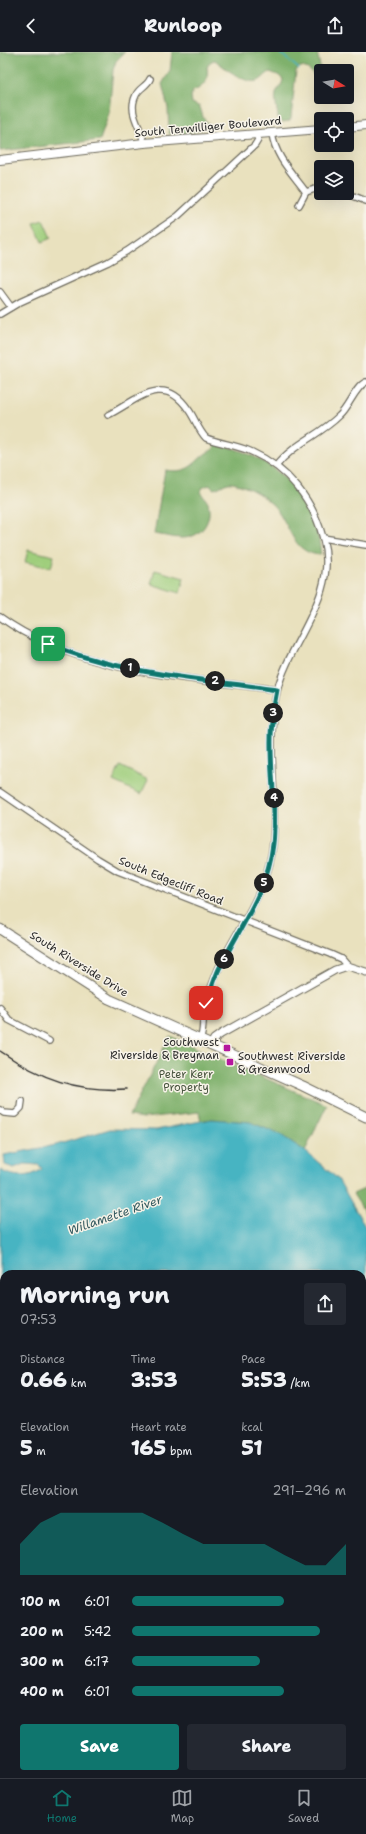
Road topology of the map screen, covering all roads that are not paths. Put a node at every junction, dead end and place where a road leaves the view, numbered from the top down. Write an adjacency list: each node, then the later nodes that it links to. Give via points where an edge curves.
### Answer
1 (150, 79): 7 (street, via 139,90 133,105 133,118)
2 (366, 125): 3 (main road)
3 (354, 126)
4 (314, 130): 5 (main road, South Terwilliger Boulevard)
5 (272, 133): 6 (main road, South Terwilliger Boulevard); 10 (street, via 280,158)
6 (257, 134): 7 (main road, South Terwilliger Boulevard); 15 (street, via 258,140 255,145 178,216 120,256)
7 (144, 143): 8 (main road, South Terwilliger Boulevard)
8 (0, 160)
9 (314, 190): 10 (street)
10 (306, 192): 13 (street)
11 (354, 196): 12 (street)
12 (366, 201)
13 (299, 205)
14 (0, 292): 15 (street)
15 (11, 307): 16 (street)
16 (0, 314)
17 (366, 382): 19 (street, via 358,388 341,414 291,450)
18 (108, 415): 19 (street, via 141,395 165,390 176,395 184,403 206,438 252,452)
19 (276, 466): 20 (street, via 300,488 310,504)
20 (323, 538): 21 (street); 23 (street, via 325,572 318,602 289,657)
21 (366, 545)
22 (0, 617): 23 (street, via 34,638 79,655 157,673)
23 (277, 690): 25 (street, via 271,719 273,844 265,880)
24 (0, 792): 25 (street, South Edgecliff Road, via 113,868 158,888)
25 (245, 920): 27 (street, South Edgecliff Road, via 336,957); 30 (street, via 218,970 204,1010)
26 (0, 929): 30 (main road, South Riverside Drive, via 109,999)
27 (347, 966): 28 (street); 32 (street, via 319,978 221,1034)
28 (366, 972)
29 (0, 1008): 31 (street, via 9,1020)
30 (200, 1040): 32 (main road, South Riverside Drive)
31 (50, 1041)
32 (211, 1045): 35 (main road, South Riverside Drive)
33 (22, 1101): 34 (street, via 21,1108 15,1114)
34 (0, 1110)
35 (366, 1117)

